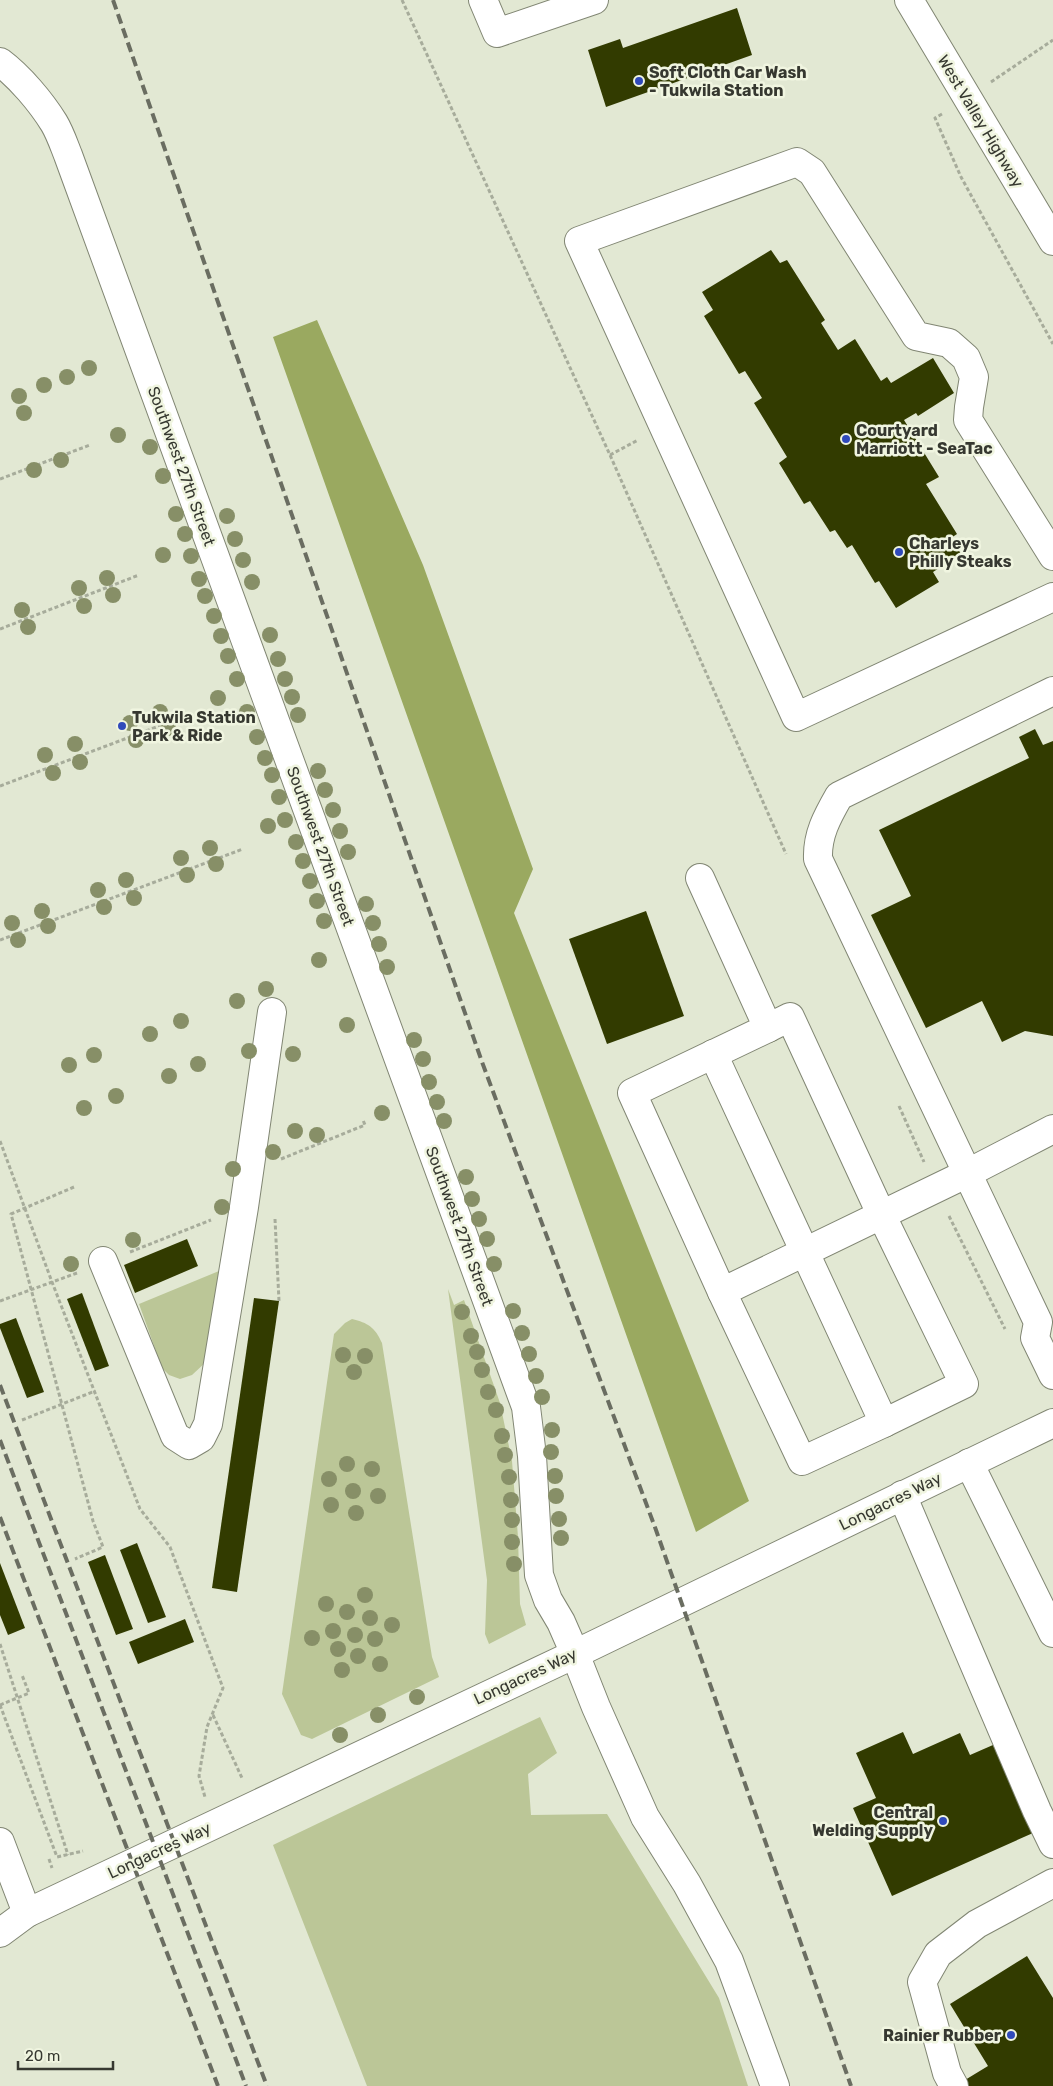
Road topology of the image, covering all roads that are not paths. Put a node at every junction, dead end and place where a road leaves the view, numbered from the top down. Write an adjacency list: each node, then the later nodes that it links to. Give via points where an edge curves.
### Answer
1 (483, 0): 2 (street, via 497,32)
2 (594, 0)
3 (909, 0): 5 (street, West Valley Highway)
4 (0, 62): 26 (street, Southwest 27th Street, via 35,97 54,123 68,155 526,1407 539,1575)
5 (1053, 242)
6 (1053, 556): 7 (street, via 968,420 974,377 966,358 949,343 916,336 812,172 797,162 579,240 796,717)
7 (1053, 597)
8 (1053, 691): 14 (street, via 838,796 825,819 817,844 818,859)
9 (700, 878): 11 (street)
10 (272, 1012): 17 (street, via 208,1424 201,1438 189,1445 175,1436)
11 (768, 1028): 12 (street); 15 (street, via 790,1017)
12 (713, 1054): 16 (street); 18 (street, via 632,1094)
13 (1053, 1129): 14 (street)
14 (968, 1173): 15 (street); 19 (street)
15 (881, 1214): 16 (street); 21 (street, via 964,1384)
16 (806, 1252): 18 (street); 21 (street)
17 (103, 1262)
18 (722, 1292): 21 (street, via 802,1461)
19 (1046, 1325): 20 (street, via 1035,1338)
20 (1053, 1375)
21 (884, 1423)
22 (1053, 1423): 23 (street, Longacres Way)
23 (969, 1463): 24 (street, Longacres Way); 25 (street)
24 (902, 1496): 26 (street, Longacres Way); 28 (street)
25 (1053, 1633)
26 (575, 1654): 30 (street, Longacres Way); 32 (street, Southwest 27th Street, via 645,1817 687,1884 729,1961)
27 (0, 1842): 30 (street)
28 (1053, 1844)
29 (1053, 1883): 33 (street, via 977,1924 938,1954 922,1982 947,2072)
30 (27, 1913): 31 (street, Longacres Way)
31 (0, 1933)
32 (775, 2086)
33 (954, 2086)

